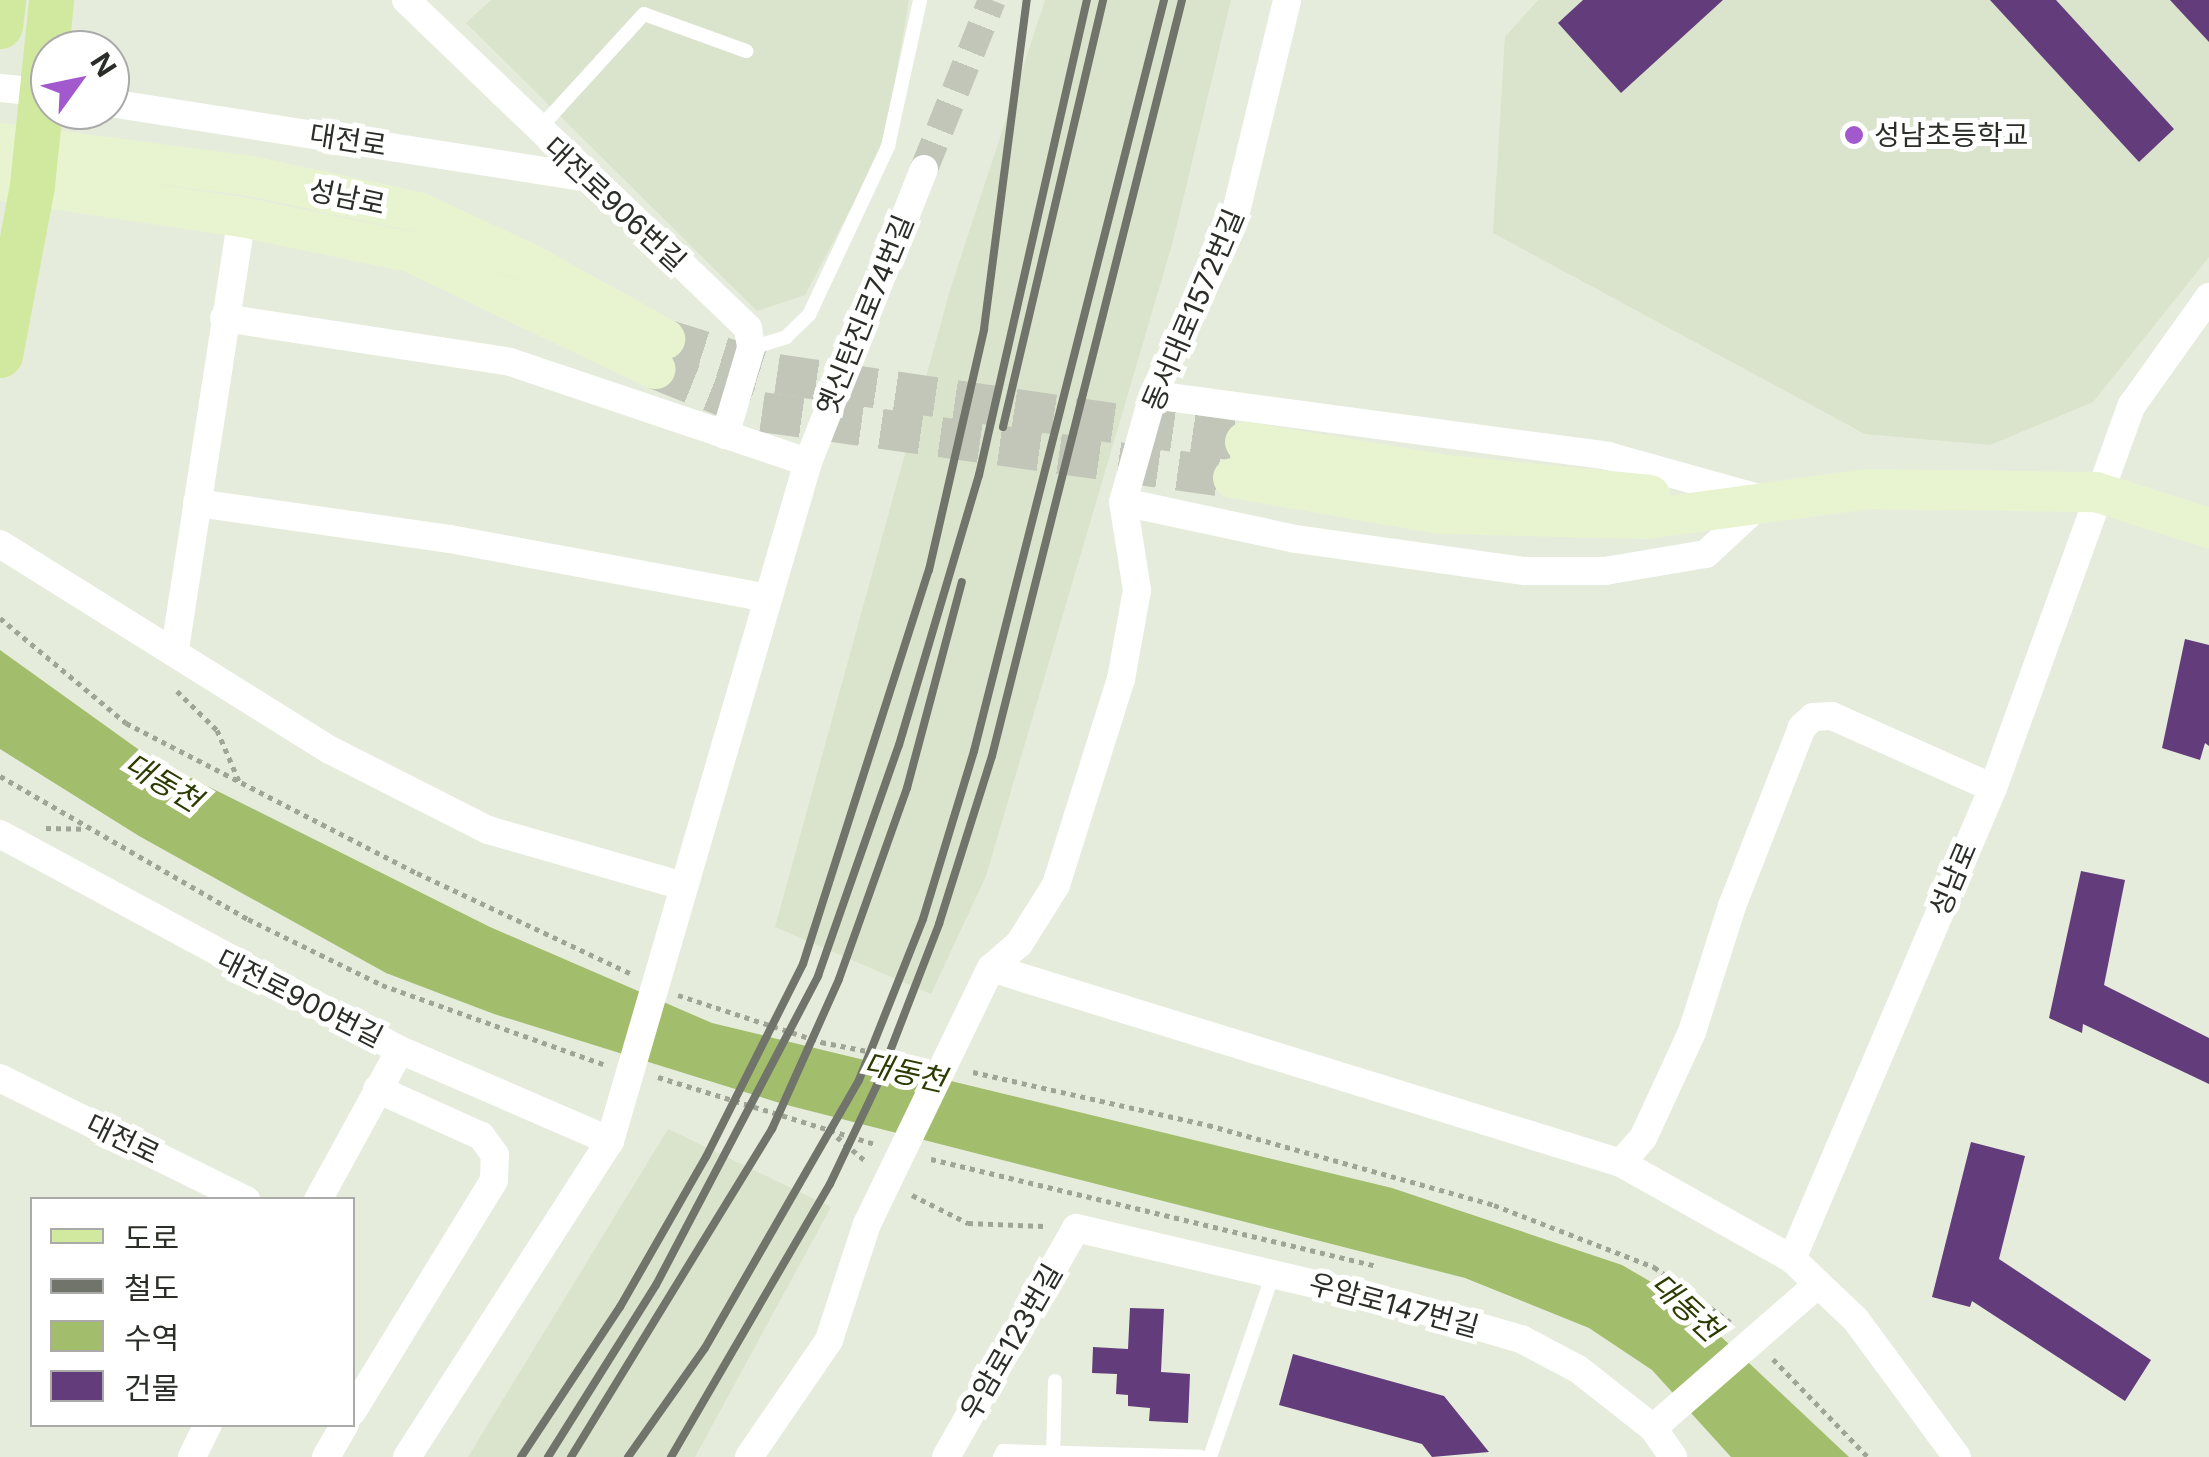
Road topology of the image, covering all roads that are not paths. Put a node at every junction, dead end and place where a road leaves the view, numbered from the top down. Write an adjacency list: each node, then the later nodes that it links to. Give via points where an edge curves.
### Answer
1 (3, 0): 6 (main road)
2 (50, 0): 7 (main road)
3 (406, 0): 11 (street, 대전로906번길)
4 (920, 0): 18 (lane, via 888,146 809,315 786,337)
5 (1287, 0): 20 (street, 동서대로1572번길, via 1234,224)
6 (0, 26)
7 (44, 30)
8 (746, 51): 11 (lane, via 644,14)
9 (30, 96): 12 (main road)
10 (130, 106): 14 (street, 대전로)
11 (538, 130): 14 (street, 대전로906번길)
12 (17, 164): 15 (main road, 성남로); 15 (main road, 성남로, via 250,176 418,212 528,263 660,354 410,252); 19 (main road)
13 (924, 169): 23 (street, 옛신탄진로74번길)
14 (586, 177): 18 (street, 대전로906번길, via 748,328)
15 (242, 217): 17 (street)
16 (2209, 297): 24 (street, 성남로, via 2132,405)
17 (224, 318): 21 (street, via 510,362); 27 (street)
18 (750, 348): 21 (street)
19 (0, 355)
20 (1152, 395): 25 (street, via 1608,456); 26 (street, 동서대로1572번길)
21 (726, 434): 23 (street)
22 (1239, 460): 25 (main road)
23 (808, 462): 30 (street)
24 (2096, 492): 25 (main road, via 1867,489); 28 (main road); 32 (street, 성남로)
25 (1764, 500): 26 (street, via 1706,554 1565,571 1435,562)
26 (1123, 502): 35 (street, via 1137,590 1121,679 1056,885 1019,944)
27 (197, 503): 30 (street, via 450,539); 31 (street)
28 (2209, 528)
29 (0, 544): 31 (street)
30 (764, 597): 34 (street)
31 (174, 649): 34 (street, via 330,750 488,830)
32 (1992, 788): 40 (street, via 1832,716 1813,717 1802,727 1692,1032 1643,1138); 44 (street, 성남로)
33 (0, 834): 36 (street, 대전로900번길)
34 (684, 886): 39 (street)
35 (985, 981): 40 (street); 57 (street, via 867,1224 828,1340)
36 (400, 1050): 38 (street); 39 (street, 대전로900번길)
37 (0, 1078): 41 (street, 대전로)
38 (378, 1089): 42 (street); 48 (street, via 481,1136 495,1156 494,1180)
39 (610, 1141): 56 (street)
40 (1621, 1163): 44 (street)
41 (240, 1197)
42 (320, 1197)
43 (1076, 1228): 45 (street, 우암로147번길); 58 (street, 우암로123번길)
44 (1792, 1258): 46 (street)
45 (1273, 1274): 51 (street, 우암로147번길, via 1521,1339 1578,1369); 61 (lane)
46 (1818, 1284): 51 (street); 63 (street, via 1856,1320)
47 (1055, 1381): 52 (lane)
48 (355, 1407)
49 (207, 1427): 54 (street)
50 (343, 1427): 55 (street)
51 (1653, 1428): 62 (street, 우암로147번길)
52 (1053, 1455): 53 (lane); 59 (lane, via 1003,1451)
53 (1135, 1456): 60 (lane)
54 (192, 1457)
55 (326, 1457)
56 (407, 1457)
57 (749, 1457)
58 (946, 1457)
59 (1000, 1457)
60 (1200, 1457)
61 (1210, 1457)
62 (1673, 1457)
63 (1956, 1457)

